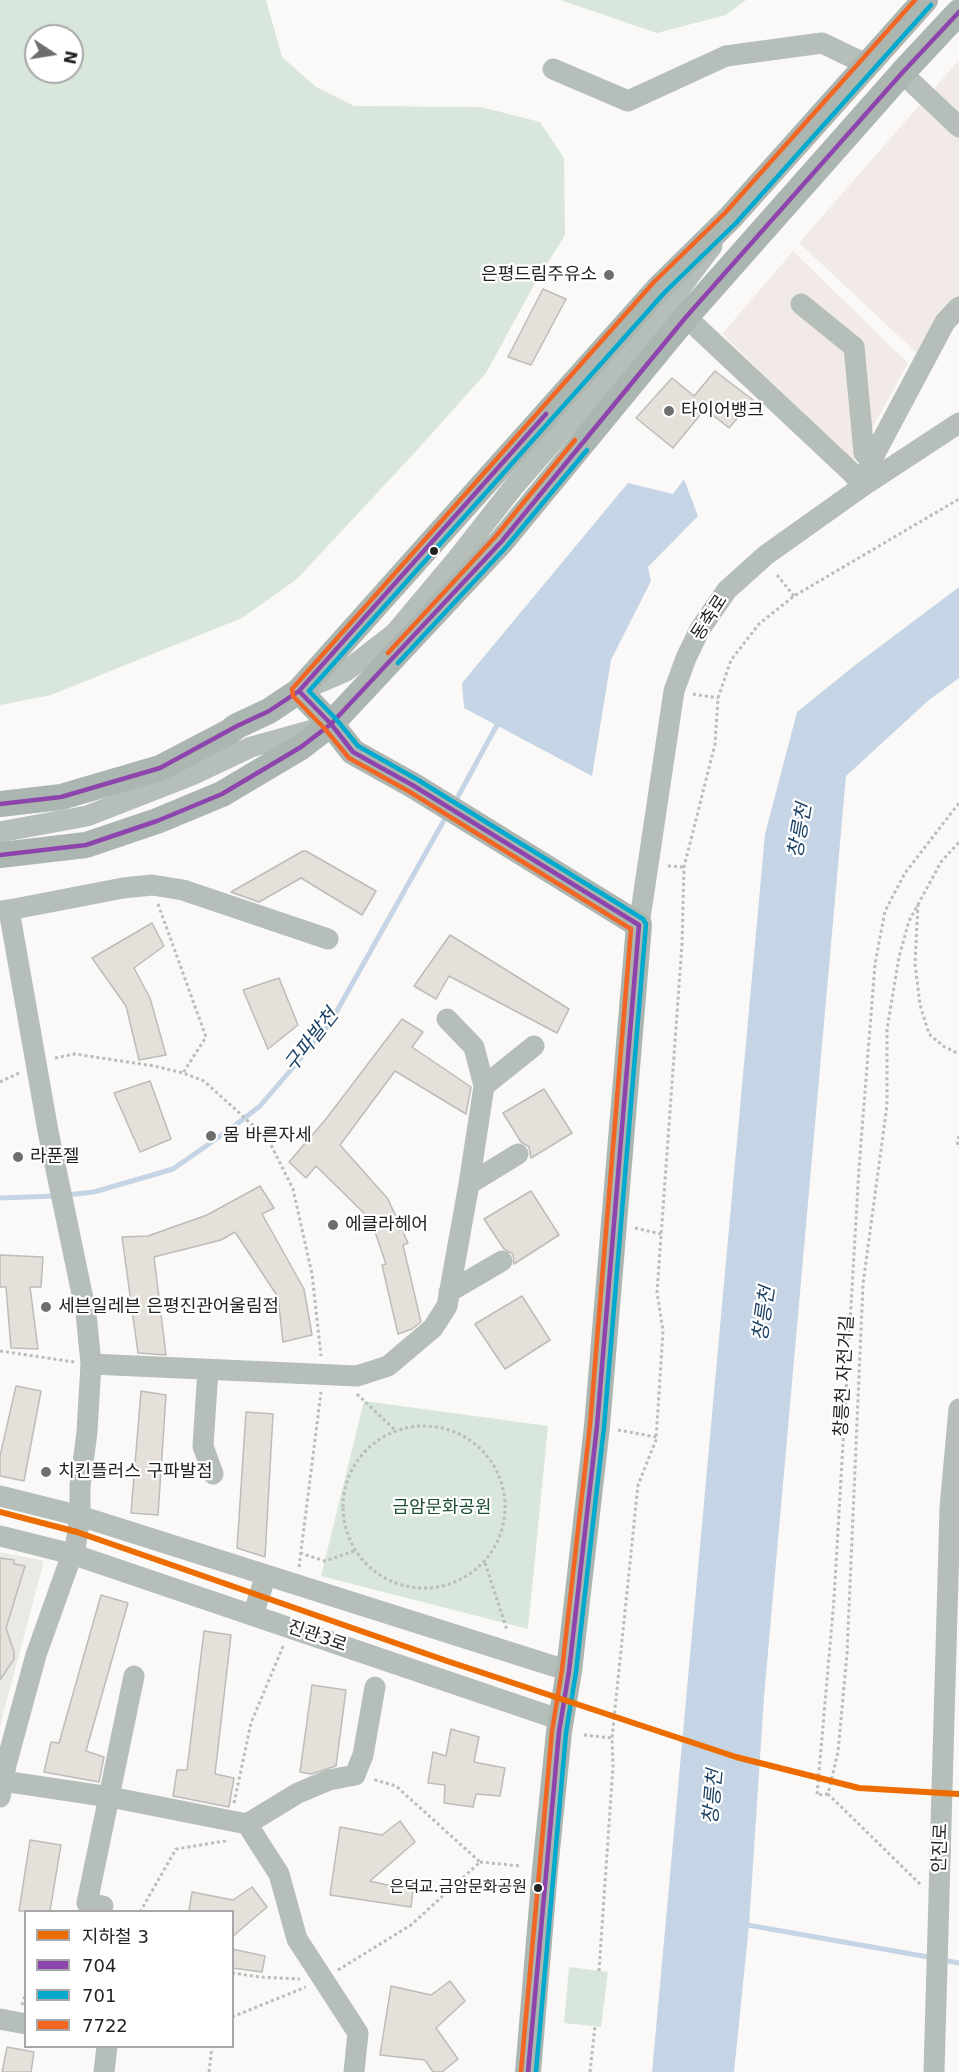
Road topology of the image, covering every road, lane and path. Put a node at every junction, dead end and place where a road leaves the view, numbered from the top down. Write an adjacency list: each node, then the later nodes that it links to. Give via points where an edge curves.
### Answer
1 (926, 0): 3 (main road)
2 (959, 12): 5 (main road)
3 (868, 64): 4 (street, via 822,43 726,57 628,101); 16 (main road, via 730,218 660,287)
4 (553, 69)
5 (902, 73): 6 (street); 9 (main road)
6 (959, 127)
7 (801, 304): 11 (street, via 854,347 864,453)
8 (959, 307): 11 (street, via 945,322)
9 (686, 316): 12 (street); 19 (main road, via 502,541)
10 (959, 423): 12 (street, 동축로)
11 (871, 461): 12 (street)
12 (863, 486): 30 (street, 동축로, via 766,555 727,590 700,628 674,691)
13 (959, 498): 15 (path)
14 (777, 574): 15 (path)
15 (794, 596): 18 (path, via 759,624 731,660)
16 (299, 691): 19 (main road); 21 (main road, via 160,768 61,797)
17 (690, 693): 18 (path)
18 (718, 698): 26 (path, via 715,744)
19 (331, 724): 22 (street, via 251,747 87,816); 24 (main road, via 301,747 222,794 157,821 86,846); 30 (main road, via 353,752)
20 (959, 803): 79 (path, via 905,873 885,911 875,964 860,1144 834,1599 817,1796)
21 (0, 804)
22 (0, 832)
23 (959, 842): 28 (path, 창릉천 자전거길, via 941,862)
24 (0, 855)
25 (668, 866): 26 (path)
26 (684, 867): 44 (path)
27 (152, 885): 29 (street); 31 (street, via 183,890); 36 (path, via 206,1037)
28 (918, 902): 34 (path, via 915,964 920,1005 929,1034); 79 (path, 창릉천 자전거길, via 899,957 887,1029 886,1105 863,1284 846,1654 838,1752)
29 (4, 910): 35 (street)
30 (639, 925): 70 (main road, via 597,1426)
31 (328, 939)
32 (447, 1019): 38 (street, via 474,1047)
33 (534, 1046): 38 (street)
34 (959, 1054)
35 (35, 1062): 36 (path, via 75,1054); 37 (path); 48 (street, via 86,1312)
36 (183, 1073): 50 (path, via 204,1081 268,1139 293,1189)
37 (0, 1082)
38 (484, 1086): 42 (street)
39 (959, 1136): 40 (path)
40 (959, 1147)
41 (518, 1154): 42 (street)
42 (469, 1184): 46 (street)
43 (635, 1228): 44 (path)
44 (661, 1234): 54 (path, via 657,1292 663,1331)
45 (502, 1261): 46 (street)
46 (449, 1292): 50 (street, via 447,1306 433,1328 388,1366 357,1376)
47 (0, 1351): 48 (path)
48 (91, 1364): 49 (street); 58 (street)
49 (208, 1370): 50 (street); 55 (street, via 203,1446)
50 (332, 1375): 52 (path); 61 (path)
51 (959, 1409): 57 (street, 안진로)
52 (395, 1430): 60 (path, via 374,1442 357,1460 346,1481 342,1505 345,1529); 63 (path, via 419,1425 443,1428 465,1437 489,1458 498,1472 505,1519 498,1542)
53 (618, 1430): 54 (path)
54 (656, 1437): 76 (path, via 638,1485)
55 (213, 1473)
56 (0, 1496): 58 (street)
57 (954, 1507): 67 (street, 안진로)
58 (80, 1516): 62 (street); 65 (street)
59 (0, 1536): 62 (street, 진관3로)
60 (354, 1551): 61 (path, via 325,1561); 63 (path, via 371,1570 392,1583 416,1590 442,1588 465,1578)
61 (300, 1553): 64 (path)
62 (72, 1554): 66 (street, 진관3로); 78 (street, via 36,1655)
63 (484, 1563): 68 (path)
64 (298, 1571)
65 (266, 1575): 66 (street); 70 (street)
66 (253, 1616): 73 (street, 진관3로)
67 (953, 1621): 74 (street, 안진로)
68 (507, 1630)
69 (286, 1637): 81 (path, via 251,1723)
70 (569, 1671): 73 (main road)
71 (134, 1676): 80 (street)
72 (375, 1687): 77 (street, via 363,1755)
73 (561, 1720): 99 (main road)
74 (952, 1724): 101 (street, 안진로, via 938,1926)
75 (584, 1735): 76 (path)
76 (612, 1738): 87 (path)
77 (355, 1775): 81 (street, via 329,1780); 82 (path, via 396,1786)
78 (1, 1789): 80 (street)
79 (828, 1794): 84 (path)
80 (110, 1797): 81 (street); 85 (street, via 87,1903)
81 (239, 1822): 86 (path, via 225,1841 176,1849); 89 (street, via 279,1874 297,1939)
82 (480, 1862): 83 (path); 89 (path, via 411,1925)
83 (521, 1866)
84 (924, 1887)
85 (103, 1906)
86 (141, 1910)
87 (599, 1971)
88 (234, 1973): 89 (path)
89 (323, 1980): 90 (path); 98 (street, via 358,2033)
90 (234, 2016)
91 (0, 2019): 92 (street)
92 (24, 2024)
93 (594, 2026): 100 (path)
94 (107, 2048): 96 (street)
95 (212, 2048): 97 (path)
96 (104, 2072)
97 (209, 2072)
98 (354, 2072)
99 (528, 2072)
100 (590, 2072)
101 (934, 2072)

